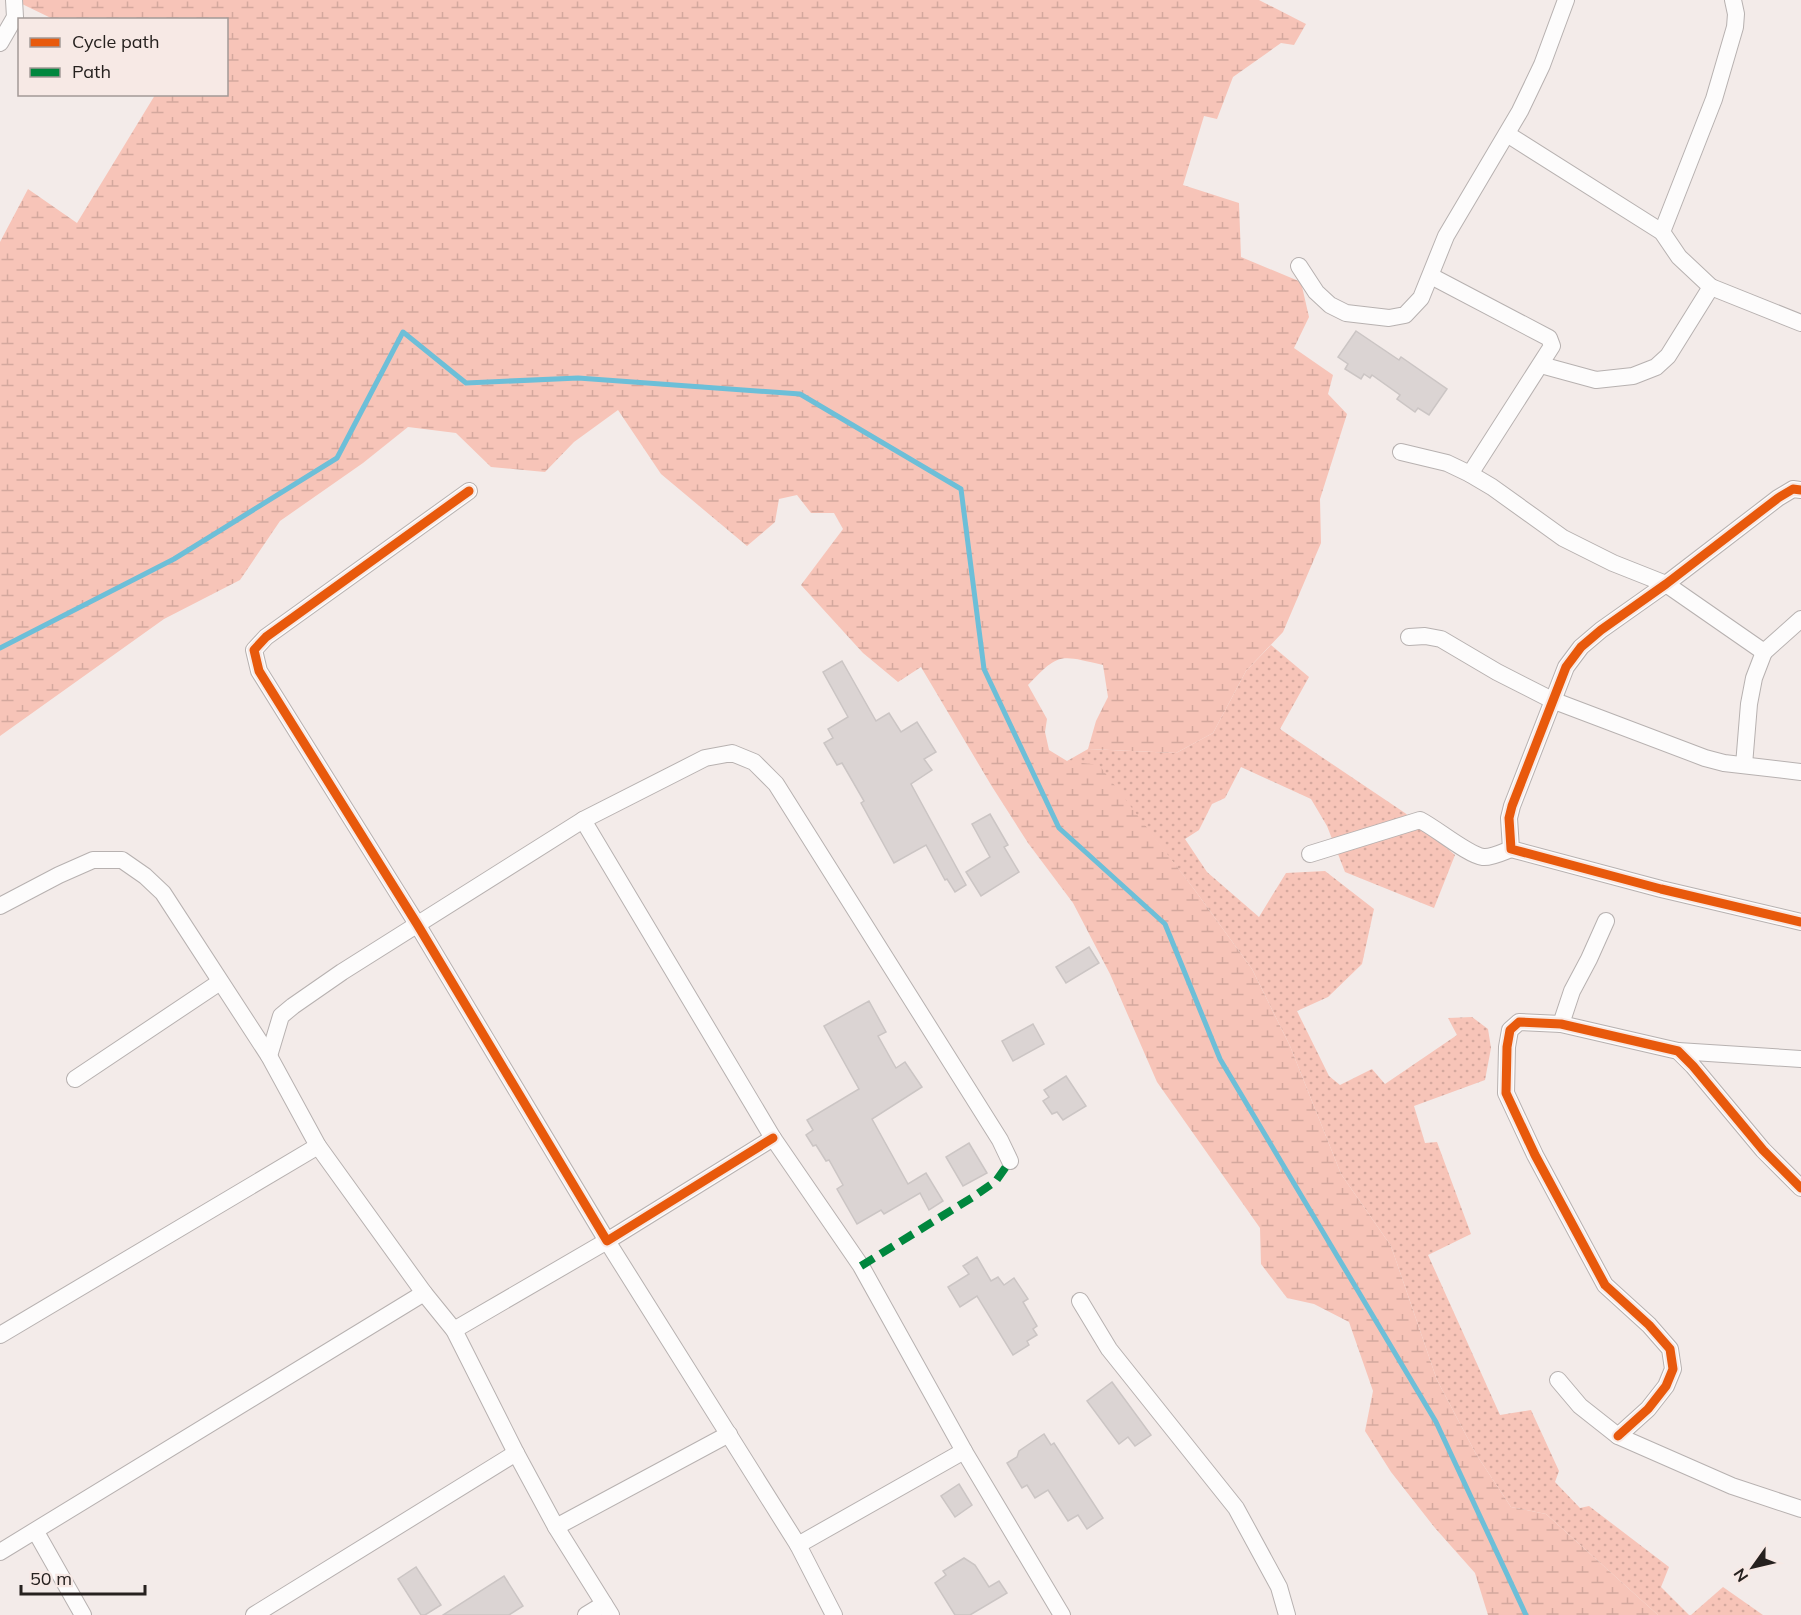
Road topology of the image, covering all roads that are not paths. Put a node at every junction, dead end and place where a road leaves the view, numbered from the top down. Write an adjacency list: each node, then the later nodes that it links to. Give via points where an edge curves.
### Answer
1 (14, 0): 4 (street, via 15,16)
2 (1566, 0): 5 (street, via 1542,65)
3 (1733, 0): 6 (street, via 1735,27 1717,90)
4 (0, 43)
5 (1507, 134): 6 (street); 8 (street, via 1446,236)
6 (1662, 232): 9 (street, via 1679,258)
7 (1299, 266): 8 (street, via 1330,305 1346,313 1389,318 1405,315 1421,298)
8 (1431, 276): 11 (street, via 1549,338 1552,346)
9 (1711, 286): 10 (street); 11 (street, via 1668,356 1656,367 1633,376 1596,380)
10 (1801, 323)
11 (1541, 365): 13 (street)
12 (1401, 452): 13 (street, via 1448,463)
13 (1470, 474): 16 (street, via 1563,538)
14 (1801, 490): 16 (street, via 1793,489 1778,498)
15 (469, 491): 29 (street, via 266,637 254,650 258,671)
16 (1666, 584): 19 (street); 20 (street, via 1581,647 1566,667)
17 (1801, 619): 19 (street)
18 (1409, 637): 20 (street, via 1441,639)
19 (1764, 652): 21 (street, via 1749,704)
20 (1552, 700): 21 (street, via 1706,758); 24 (street, via 1512,806)
21 (1744, 765): 22 (street)
22 (1801, 772)
23 (583, 820): 29 (street); 36 (street); 38 (street, via 705,758 732,753 754,762 776,784)
24 (1510, 849): 25 (street, via 1484,857 1474,854 1420,820); 28 (street)
25 (1310, 854)
26 (0, 906): 30 (street, via 93,860 122,860 163,893)
27 (1606, 921): 31 (street)
28 (1801, 922)
29 (417, 924): 33 (street, via 281,1016); 40 (street)
30 (220, 982): 33 (street); 35 (street)
31 (1560, 1024): 32 (street); 47 (street, via 1519,1022 1510,1030 1506,1093 1605,1285 1671,1349 1673,1369 1666,1386)
32 (1678, 1051): 34 (street); 39 (street)
33 (269, 1056): 37 (street)
34 (1801, 1059)
35 (75, 1079)
36 (773, 1138): 40 (street); 48 (street, via 861,1266)
37 (318, 1146): 41 (street); 44 (street)
38 (1010, 1161)
39 (1801, 1188)
40 (608, 1241): 43 (street); 46 (street)
41 (424, 1293): 43 (street); 52 (street)
42 (1080, 1300): 61 (street, via 1109,1349 1236,1508 1279,1587)
43 (454, 1330): 49 (street)
44 (0, 1335)
45 (1558, 1380): 47 (street, via 1580,1406)
46 (729, 1434): 51 (street); 53 (street)
47 (1618, 1436): 50 (street, via 1732,1486)
48 (964, 1451): 53 (street); 60 (street)
49 (516, 1453): 51 (street); 57 (street)
50 (1801, 1509)
51 (556, 1527): 55 (street)
52 (36, 1532): 54 (street); 56 (street)
53 (798, 1545): 59 (street)
54 (0, 1552)
55 (608, 1609): 58 (street)
56 (83, 1615)
57 (254, 1615)
58 (586, 1615)
59 (834, 1615)
60 (1062, 1615)
61 (1287, 1615)

